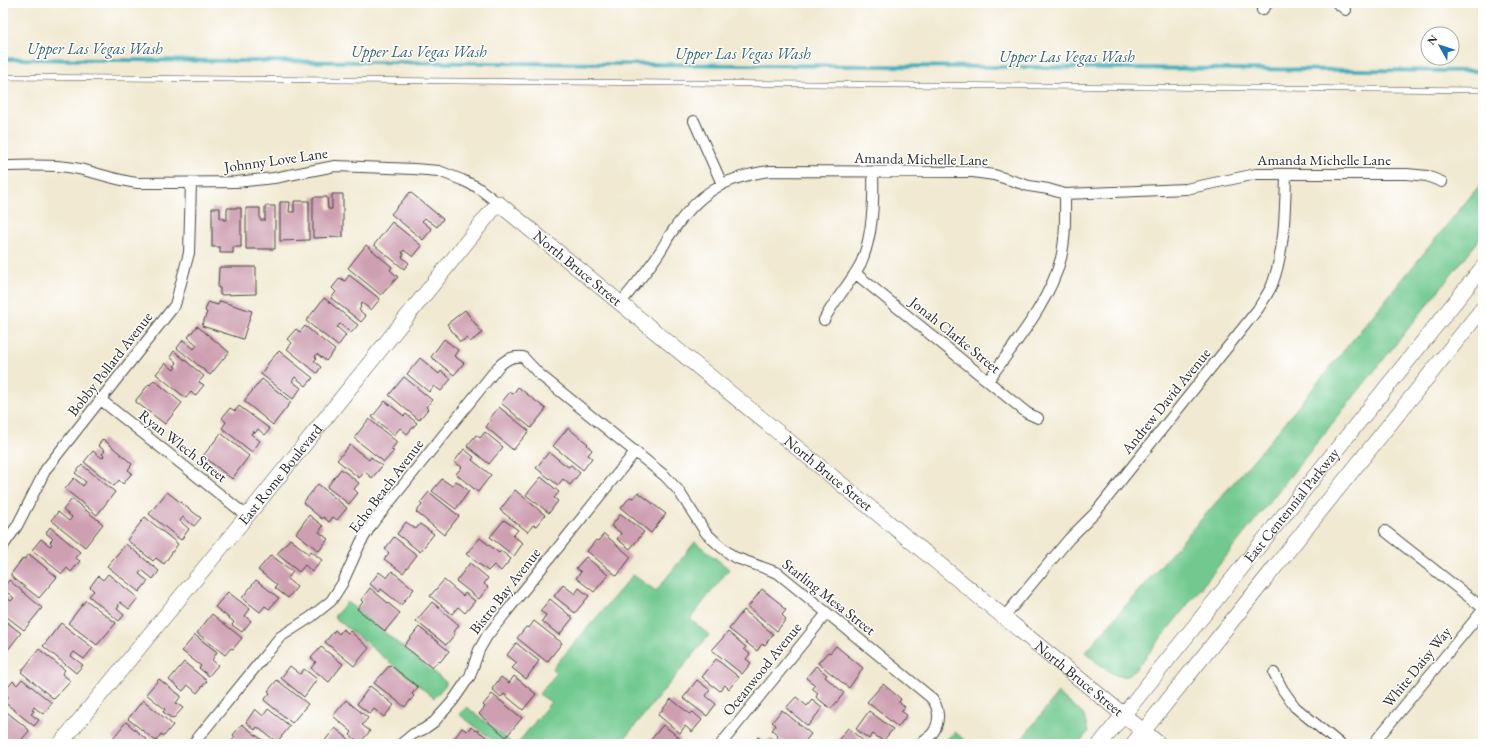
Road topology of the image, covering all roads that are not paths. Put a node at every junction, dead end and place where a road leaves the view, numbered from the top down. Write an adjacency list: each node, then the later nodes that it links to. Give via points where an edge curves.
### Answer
1 (1337, 3): 2 (street)
2 (1346, 10)
3 (3, 77): 4 (lane)
4 (1483, 90)
5 (694, 122): 11 (street)
6 (3, 166): 10 (street, Johnny Love Lane, via 46,165 88,171 137,183)
7 (873, 172): 11 (street, Amanda Michelle Lane, via 770,172 750,174); 12 (street, Amanda Michelle Lane, via 973,172); 15 (street, via 874,205 870,228 861,263)
8 (1286, 174): 9 (street, Amanda Michelle Lane, via 1407,174 1426,176); 12 (street, Amanda Michelle Lane, via 1256,174 1186,189); 29 (street, Andrew David Avenue, via 1284,224 1278,264 1271,286 1258,309 1095,513 1069,539)
9 (1442, 182)
10 (191, 183): 13 (street, Johnny Love Lane, via 252,181 335,166 414,169 439,171 462,180 477,187); 21 (street, Bobby Pollard Avenue, via 189,252 175,305)
11 (722, 184): 16 (street, Amanda Michelle Lane, via 697,201)
12 (1065, 194): 20 (street, via 1064,238 1056,275 1039,309)
13 (498, 203): 16 (street, North Bruce Street); 24 (street, East Rome Boulevard)
14 (1483, 267): 31 (street, East Centennial Parkway)
15 (854, 273): 18 (street); 20 (street, Jonah Clarke Street)
16 (620, 304): 29 (street, North Bruce Street)
17 (1483, 308): 32 (street, East Centennial Parkway)
18 (824, 320)
19 (515, 356): 23 (street, Starling Mesa Street, via 523,357 539,374); 34 (street, Echo Beach Avenue, via 498,367 372,524 342,584 330,600 311,617 280,637)
20 (988, 381): 22 (street, Jonah Clarke Street, via 1027,413)
21 (101, 400): 24 (street, Ryan Wlech Street); 26 (street, Bobby Pollard Avenue, via 46,469 18,526)
22 (1038, 418)
23 (635, 452): 28 (street, Starling Mesa Street, via 670,481 706,533 720,546 734,557 778,573); 35 (street, Bistro Bay Avenue, via 503,614 478,650 470,676 448,707 434,722)
24 (246, 516): 33 (street, East Rome Boulevard)
25 (1385, 531): 27 (street)
26 (3, 546)
27 (1483, 609): 42 (street, White Daisy Way)
28 (827, 613): 36 (street, Oceanwood Avenue); 37 (street, Starling Mesa Street, via 936,702 937,724)
29 (1004, 617): 31 (street, North Bruce Street)
30 (1274, 673): 41 (street, via 1295,707)
31 (1123, 715): 32 (street, North Bruce Street); 38 (street, East Centennial Parkway)
32 (1143, 731): 39 (street, East Centennial Parkway); 40 (street, North Bruce Street)
33 (60, 744)
34 (193, 744)
35 (401, 744)
36 (721, 744)
37 (920, 744)
38 (1100, 744)
39 (1133, 744)
40 (1159, 744)
41 (1340, 744)
42 (1373, 744)

